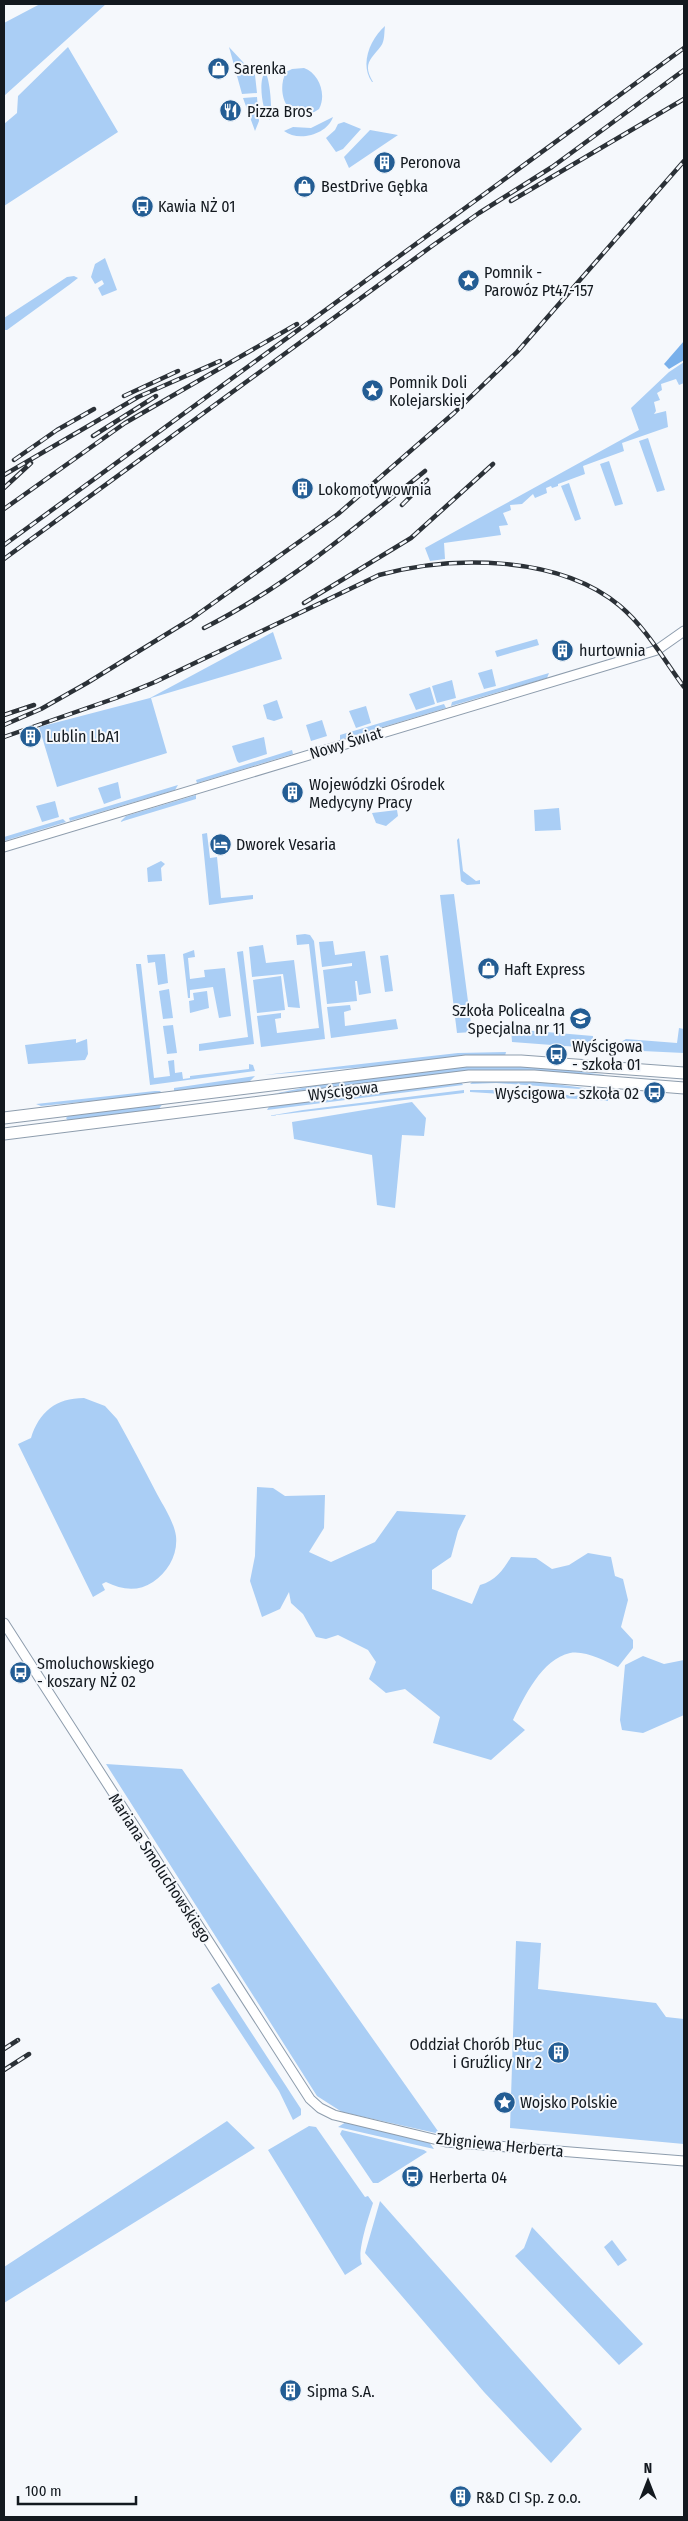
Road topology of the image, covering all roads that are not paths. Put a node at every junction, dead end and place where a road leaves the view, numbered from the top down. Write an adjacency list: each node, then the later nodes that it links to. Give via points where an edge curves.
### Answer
1 (684, 631): 2 (street, Nowy Świat, via 657,650)
2 (4, 847)
3 (684, 1073): 5 (main road, Wyścigowa, via 521,1061 466,1061)
4 (684, 1088): 6 (main road, Wyścigowa, via 534,1076 469,1076)
5 (4, 1118)
6 (4, 1134)
7 (4, 1623): 8 (street, Mariana Smoluchowskiego, via 206,1940 310,2098)
8 (320, 2108): 9 (street, Zbigniewa Herberta, via 334,2115 446,2142)
9 (684, 2160)

